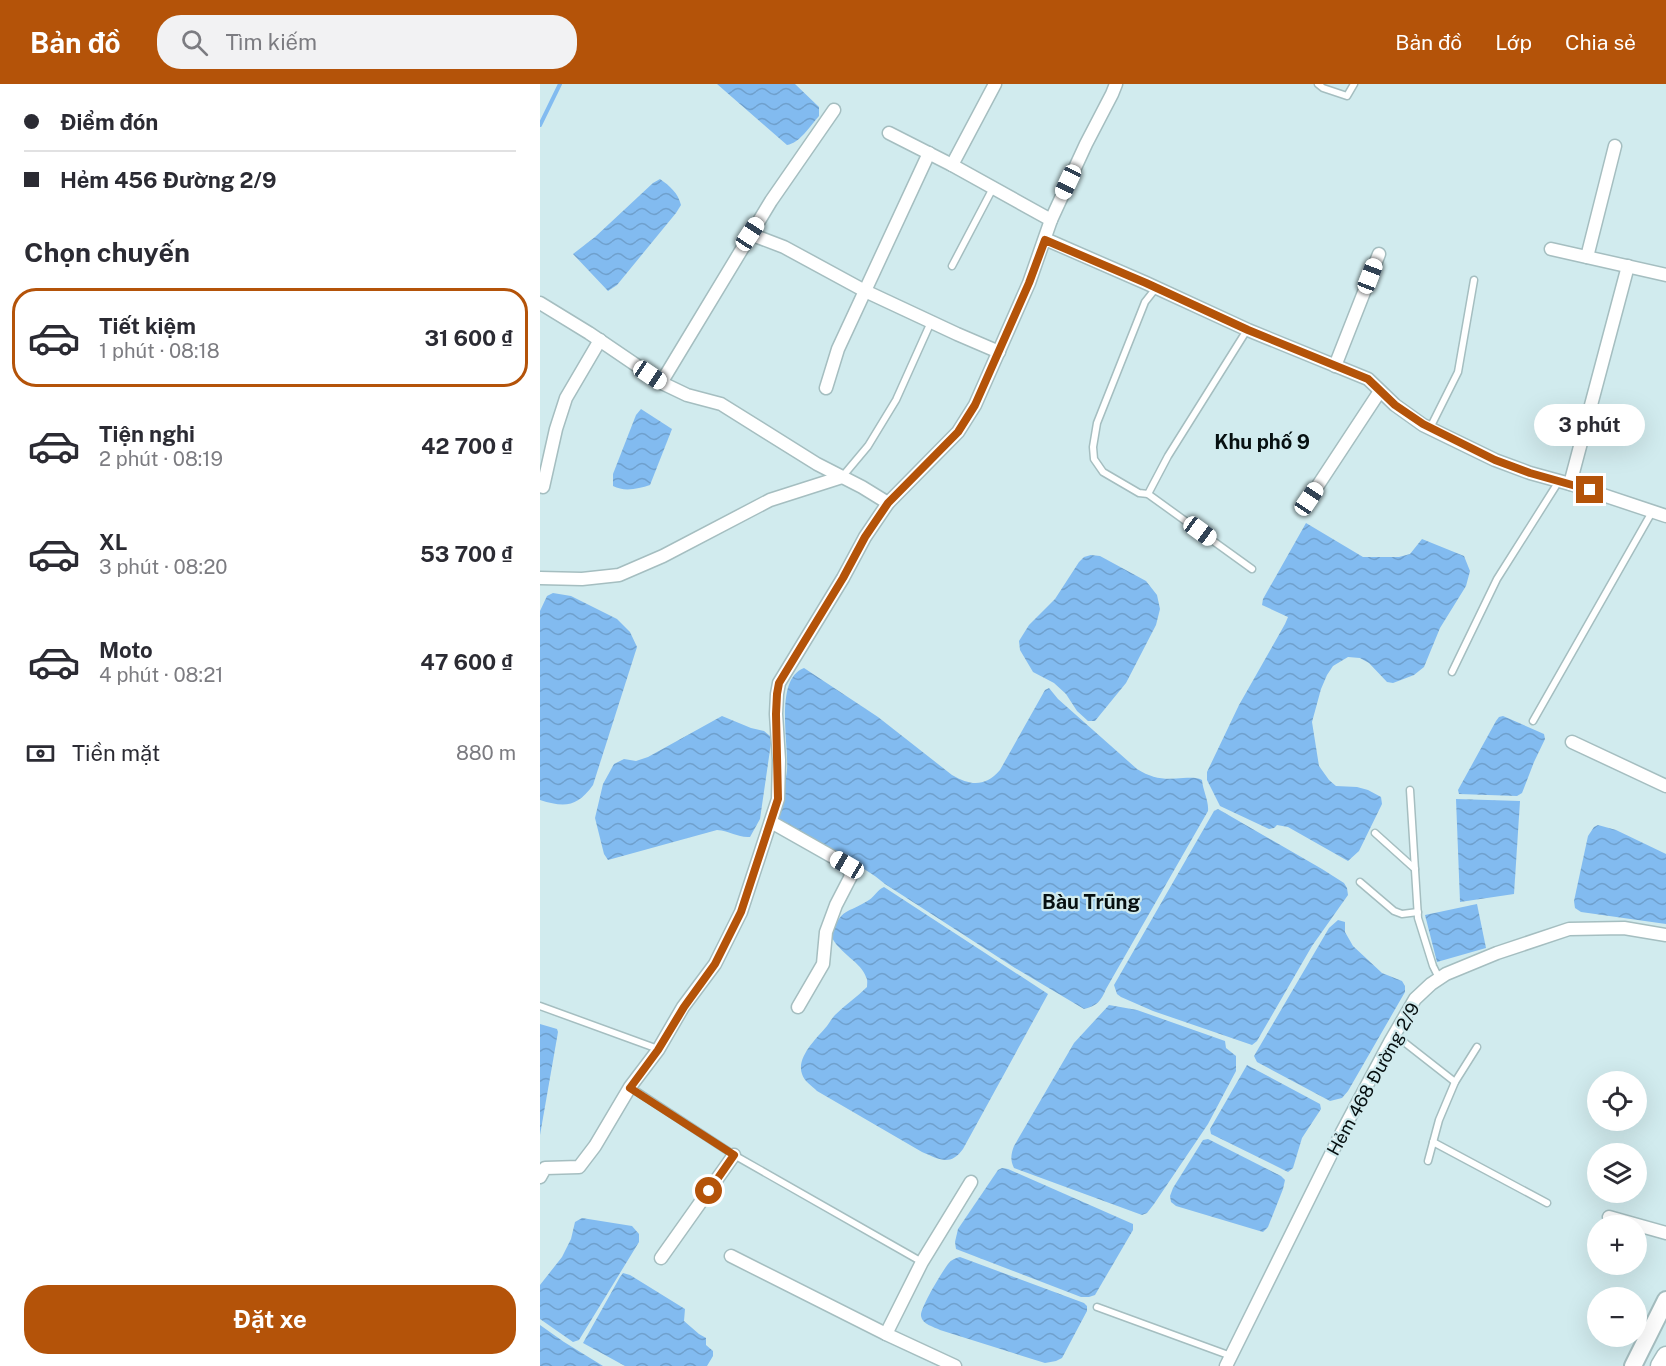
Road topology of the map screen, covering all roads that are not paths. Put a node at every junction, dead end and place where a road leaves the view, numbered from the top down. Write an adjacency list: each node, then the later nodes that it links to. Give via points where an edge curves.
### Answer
1 (994, 84): 9 (street)
2 (1116, 84): 11 (street)
3 (1318, 84): 4 (lane, via 1347,96)
4 (1354, 84)
5 (834, 110): 12 (street)
6 (889, 133): 8 (street)
7 (1615, 146): 16 (street)
8 (928, 153): 9 (street); 22 (street)
9 (952, 165): 10 (street)
10 (993, 188): 11 (street); 17 (lane)
11 (1051, 220): 13 (street)
12 (750, 234): 22 (street, via 784,247); 29 (street)
13 (1045, 240): 21 (street); 27 (street)
14 (1551, 249): 16 (street)
15 (1379, 254): 28 (street)
16 (1587, 257): 18 (street)
17 (952, 266)
18 (1628, 266): 19 (street); 34 (street)
19 (1666, 275)
20 (1474, 280): 32 (lane, via 1458,372)
21 (1156, 287): 25 (street); 36 (lane, via 1128,342 1097,423 1093,447 1094,459 1103,472 1139,493)
22 (865, 291): 24 (street); 30 (street, via 838,348)
23 (540, 303): 26 (street)
24 (931, 322): 27 (street); 33 (lane, via 896,400 868,446)
25 (1248, 330): 28 (street); 36 (lane)
26 (600, 340): 29 (street); 35 (street, via 566,398)
27 (999, 352): 38 (street, via 958,432)
28 (1335, 366): 31 (street, via 1368,379)
29 (661, 383): 33 (street, via 721,404)
30 (826, 388)
31 (1380, 391): 32 (street); 37 (street)
32 (1430, 428): 34 (street, via 1495,460)
33 (842, 477): 38 (street); 42 (street, via 770,500 619,575)
34 (1564, 482): 39 (street); 43 (lane, via 1497,579)
35 (543, 487)
36 (1148, 494): 41 (lane)
37 (1309, 499)
38 (888, 503): 48 (street, via 779,683 778,799)
39 (1652, 512): 40 (street); 44 (lane)
40 (1666, 516)
41 (1252, 569)
42 (540, 578)
43 (1452, 672)
44 (1533, 721)
45 (1572, 742): 46 (street)
46 (1666, 786)
47 (1410, 790): 50 (lane)
48 (771, 822): 56 (street, via 849,869 850,876 826,932 823,964); 59 (street, via 741,912 715,964)
49 (1375, 833): 50 (lane)
50 (1416, 869): 52 (lane)
51 (1360, 882): 52 (lane, via 1394,912)
52 (1418, 912): 54 (lane)
53 (1666, 935): 54 (street, Hẻm 468 Đường 2/9, via 1624,928 1569,929)
54 (1439, 978): 57 (street, Hẻm 468 Đường 2/9, via 1415,999)
55 (540, 1006): 59 (lane)
56 (798, 1007)
57 (1394, 1035): 60 (lane); 77 (street, Hẻm 468 Đường 2/9)
58 (1477, 1047): 60 (lane)
59 (658, 1050): 61 (street)
60 (1455, 1082): 62 (lane)
61 (630, 1088): 63 (lane); 65 (street, via 579,1167 545,1168)
62 (1433, 1142): 64 (lane); 67 (lane)
63 (734, 1155): 71 (street); 72 (lane)
64 (1428, 1161)
65 (540, 1177)
66 (971, 1182): 72 (street)
67 (1547, 1203)
68 (1647, 1228): 69 (street)
69 (1666, 1233)
70 (731, 1256): 75 (street)
71 (661, 1258)
72 (922, 1262): 75 (street)
73 (1666, 1300): 79 (main road)
74 (1097, 1307): 77 (lane)
75 (886, 1334): 78 (street)
76 (1666, 1356): 80 (main road)
77 (1228, 1361)
78 (955, 1366)
79 (1633, 1366)
80 (1660, 1366)

